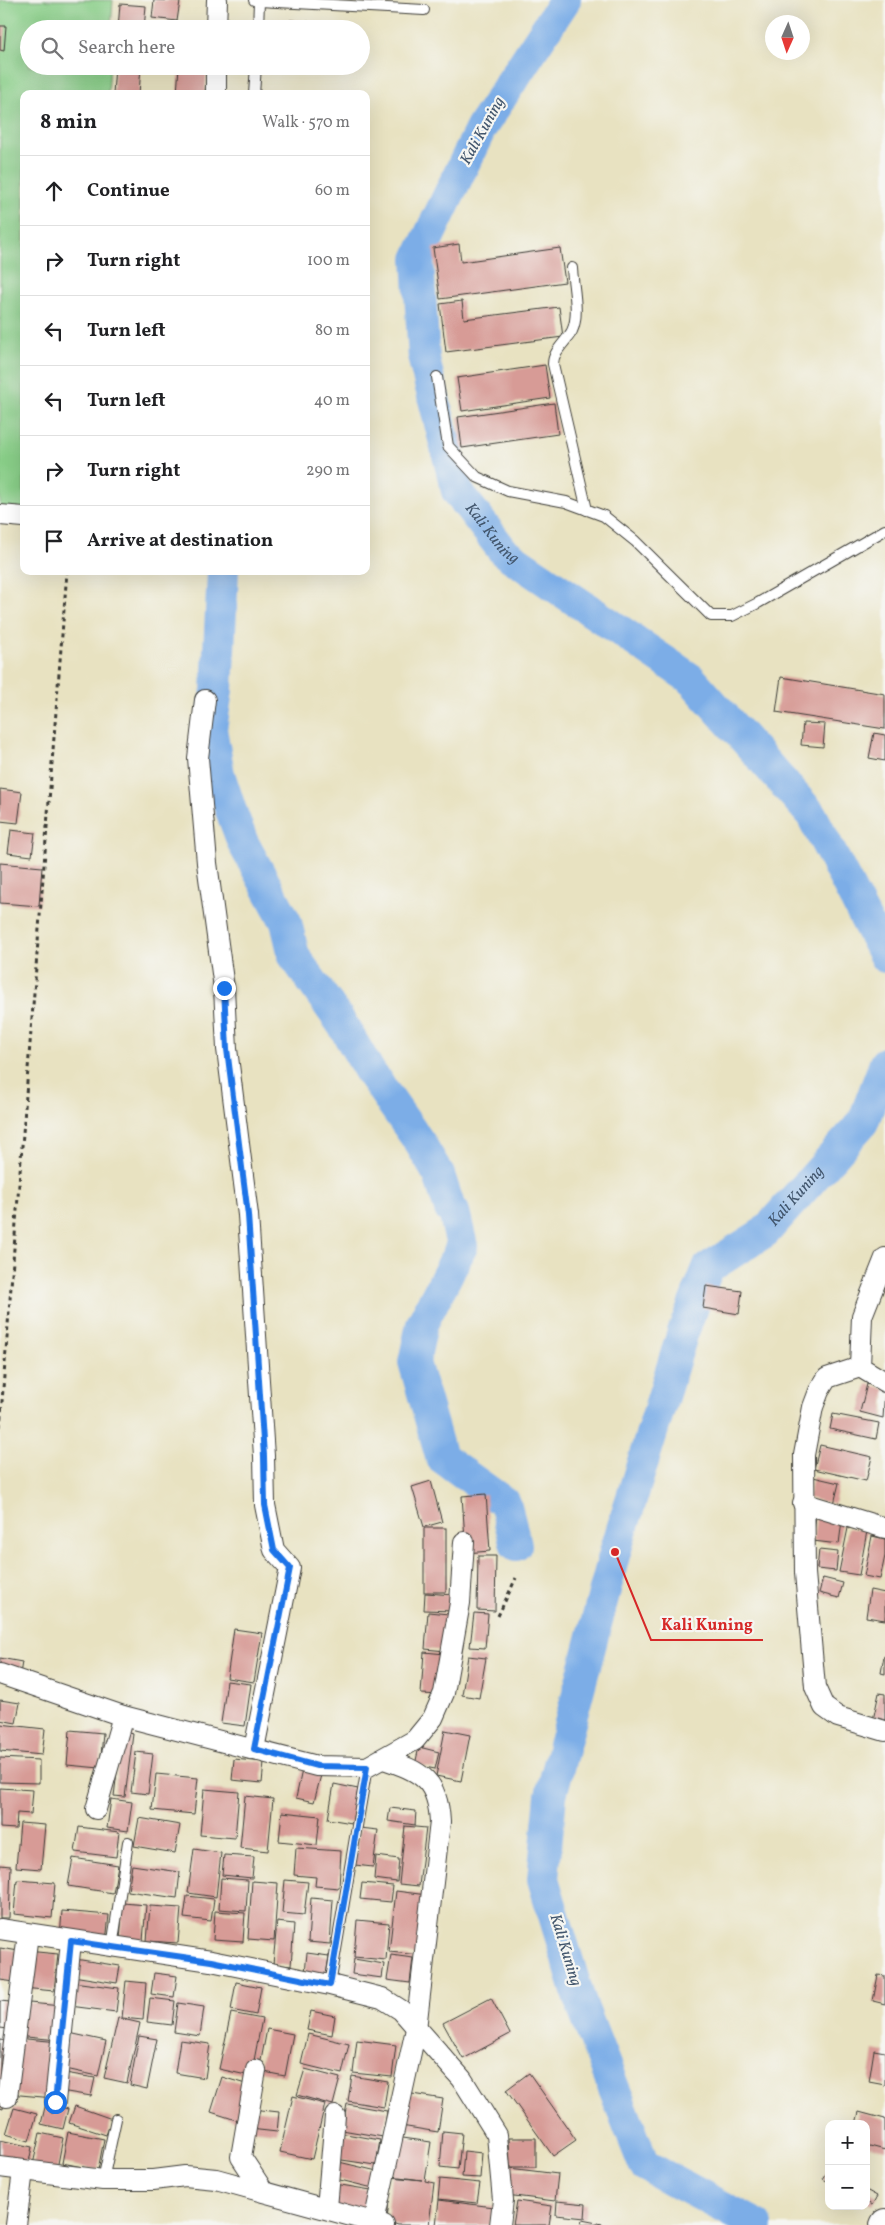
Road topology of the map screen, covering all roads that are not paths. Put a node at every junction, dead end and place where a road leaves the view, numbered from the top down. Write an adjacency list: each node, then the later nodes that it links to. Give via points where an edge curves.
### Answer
1 (217, 0): 5 (street)
2 (253, 0): 3 (lane)
3 (259, 0): 4 (lane); 6 (lane)
4 (424, 10)
5 (216, 20)
6 (258, 20)
7 (216, 75): 9 (street)
8 (255, 75): 10 (lane)
9 (216, 90)
10 (254, 90)
11 (572, 268): 13 (lane, via 575,319 552,364)
12 (437, 376): 13 (lane, via 448,446 477,477 508,491 566,502)
13 (586, 510): 16 (lane, via 604,516 635,541 711,616 732,616 749,608)
14 (0, 515): 15 (street)
15 (20, 517)
16 (885, 530)
17 (205, 700): 27 (street, via 198,758 207,863 224,988 227,1049 247,1197 265,1505 274,1550 290,1568)
18 (885, 1258): 19 (street, via 862,1316)
19 (860, 1366): 20 (street); 21 (street, via 827,1378 819,1391 804,1455)
20 (885, 1382)
21 (803, 1503): 22 (street); 26 (street, via 805,1573 815,1687 824,1707 838,1717)
22 (885, 1528)
23 (464, 1542): 28 (street, via 460,1603 444,1693 433,1718 416,1740)
24 (0, 1674): 25 (street)
25 (123, 1716): 27 (street); 29 (street)
26 (885, 1731)
27 (254, 1749): 28 (street, via 317,1766)
28 (376, 1763): 35 (lane); 36 (street, via 404,1766 431,1783 439,1801 440,1822)
29 (96, 1809)
30 (128, 1842): 34 (lane)
31 (0, 1929): 32 (street)
32 (28, 1934): 33 (street); 38 (street)
33 (71, 1941): 34 (street); 39 (street)
34 (112, 1946): 35 (street, via 211,1961)
35 (330, 1985): 36 (street, via 382,1998 401,2010)
36 (416, 2029): 47 (street); 49 (street, via 462,2079 497,2136 503,2200)
37 (256, 2070): 45 (street, via 241,2158)
38 (6, 2096)
39 (55, 2102)
40 (335, 2116): 46 (street)
41 (116, 2119): 44 (lane)
42 (0, 2167): 43 (street)
43 (23, 2171): 44 (street); 48 (street)
44 (102, 2180): 45 (street, via 185,2176 216,2179)
45 (264, 2192): 46 (street)
46 (327, 2208): 47 (street)
47 (379, 2223)
48 (16, 2225)
49 (500, 2225)

